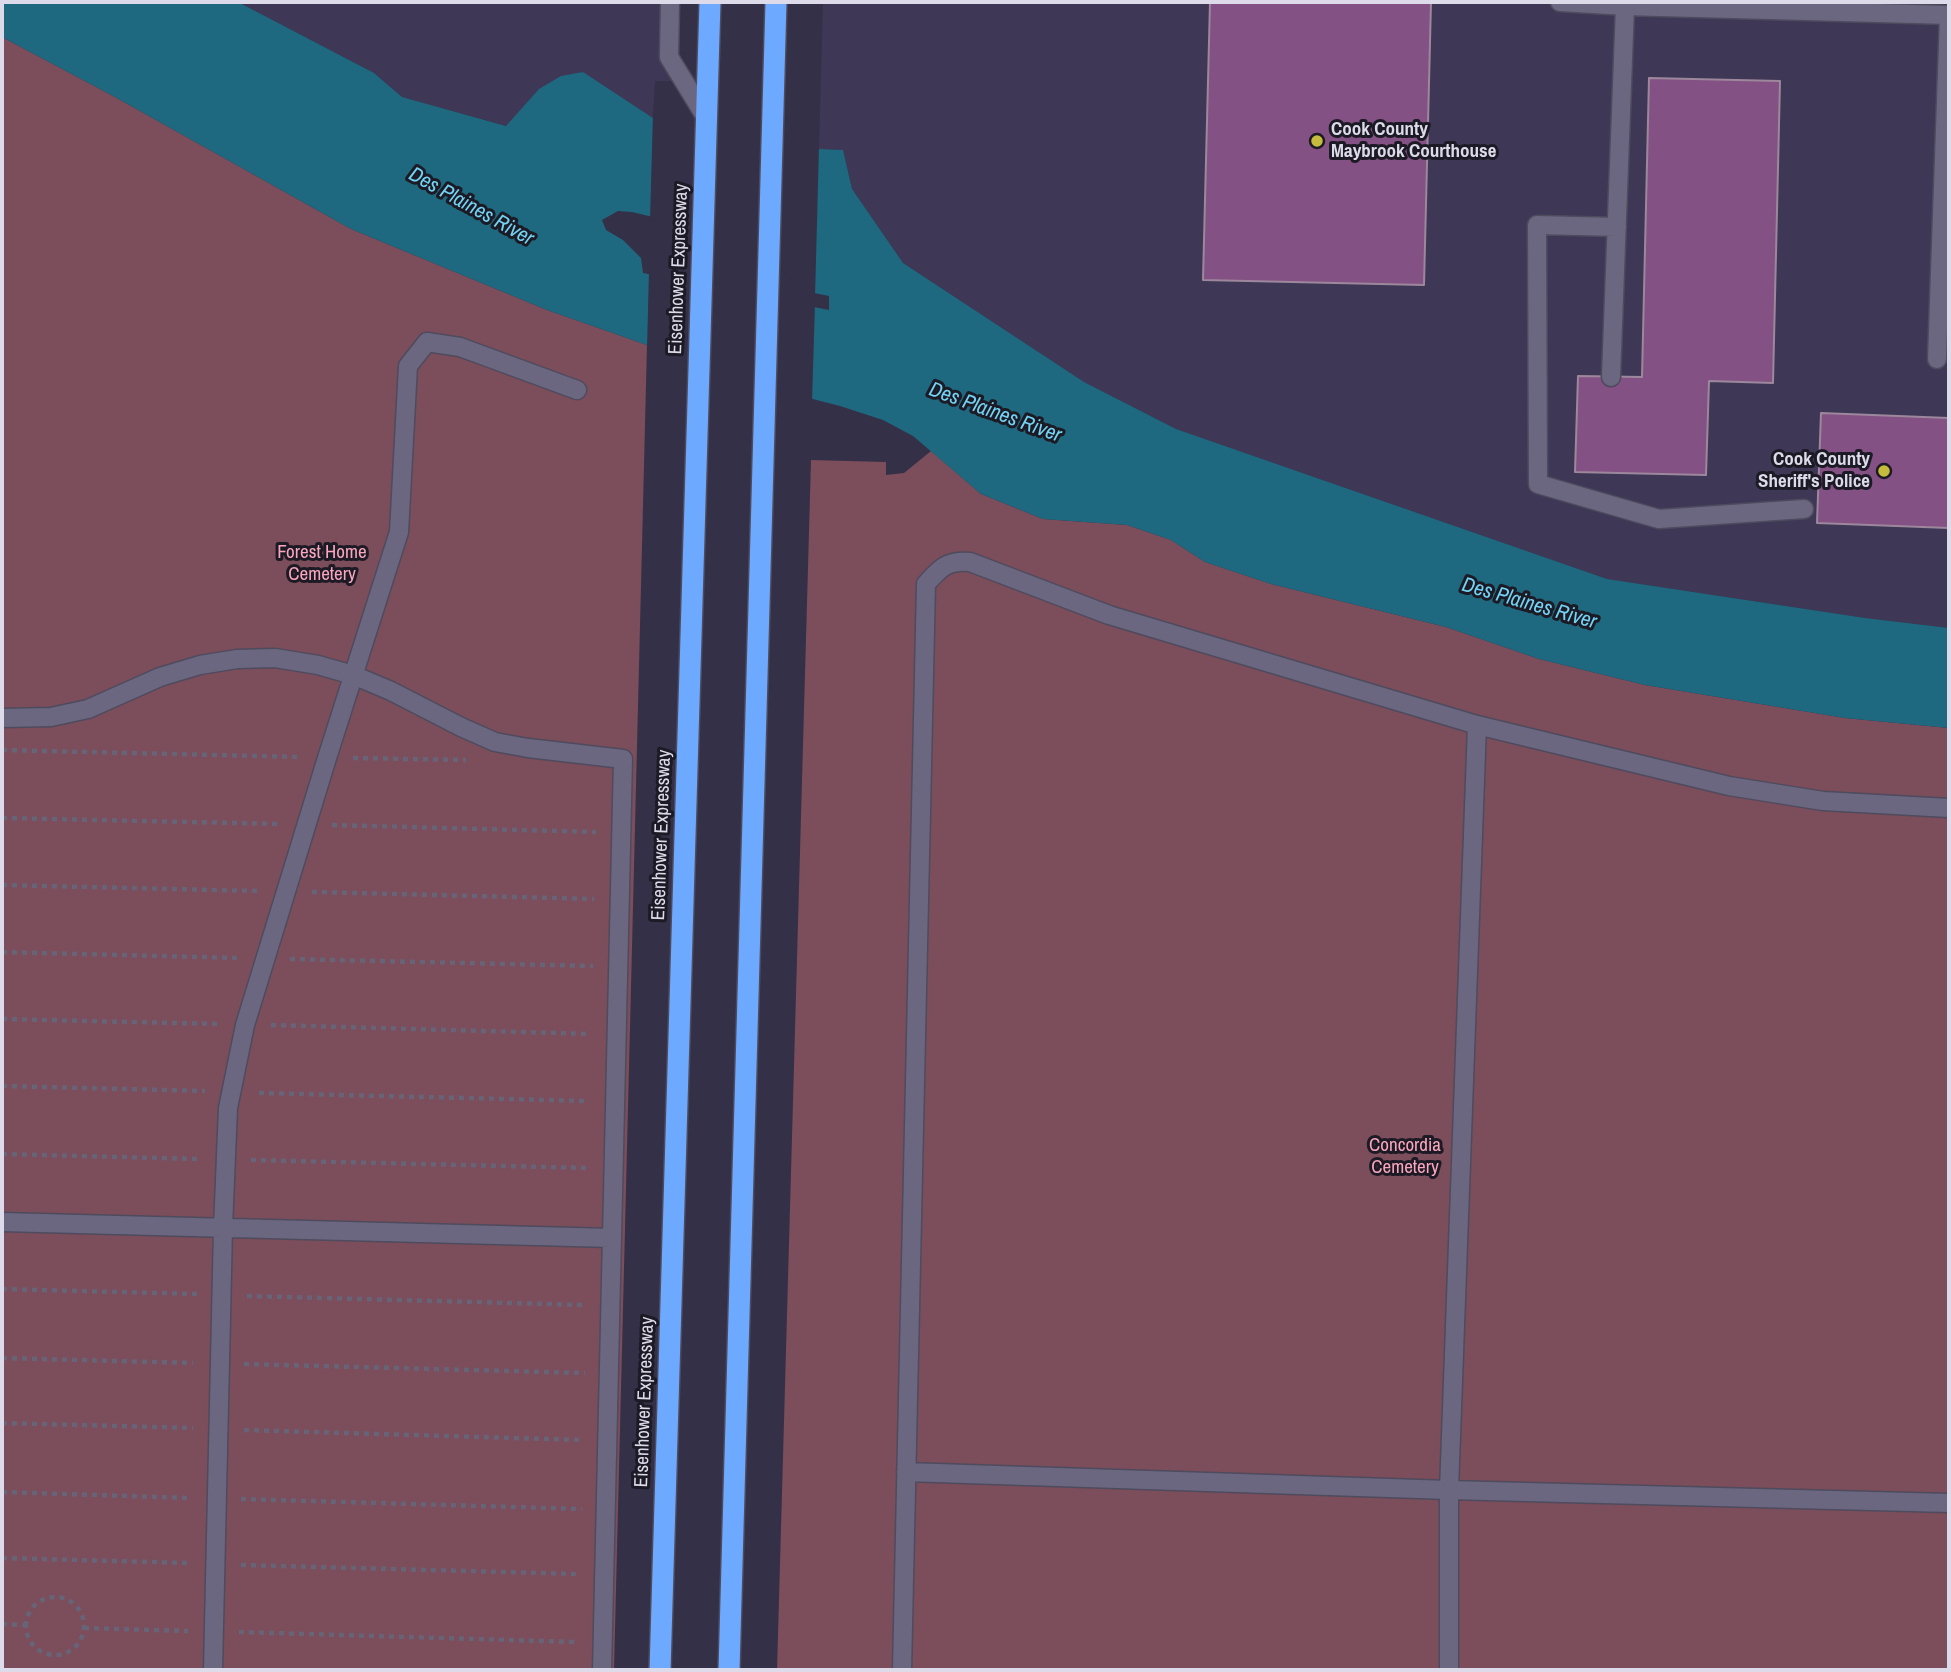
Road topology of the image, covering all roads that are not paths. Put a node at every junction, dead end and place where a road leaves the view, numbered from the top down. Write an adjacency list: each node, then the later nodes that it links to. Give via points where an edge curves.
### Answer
1 (670, 2): 8 (lane, via 669,57)
2 (710, 2): 8 (highway, Eisenhower Expressway)
3 (776, 2): 27 (highway)
4 (1560, 2): 5 (lane)
5 (1625, 6): 6 (lane); 9 (lane)
6 (1859, 7): 7 (lane)
7 (1949, 15): 10 (lane)
8 (706, 119): 26 (highway, Eisenhower Expressway)
9 (1616, 227): 11 (lane); 13 (lane, via 1537,225 1538,484 1659,519)
10 (1937, 359)
11 (1611, 377)
12 (577, 390): 14 (lane, via 460,347 427,342 408,366 398,532)
13 (1804, 509)
14 (352, 675): 15 (lane, via 275,657 237,659 200,664 160,677 88,709 51,717); 19 (lane, via 245,1025 228,1108); 20 (lane, via 495,742 623,759)
15 (2, 718)
16 (1477, 725): 17 (lane, via 1729,786 1823,801); 21 (lane, via 1109,615 970,562 956,561 940,568 926,584); 22 (lane)
17 (1949, 808)
18 (2, 1222): 19 (lane)
19 (223, 1228): 20 (lane); 24 (lane)
20 (612, 1238): 25 (lane)
21 (906, 1472): 22 (lane); 28 (lane)
22 (1449, 1490): 23 (lane); 29 (lane)
23 (1949, 1503)
24 (214, 1670)
25 (601, 1670)
26 (660, 1670)
27 (729, 1670)
28 (902, 1670)
29 (1448, 1670)

